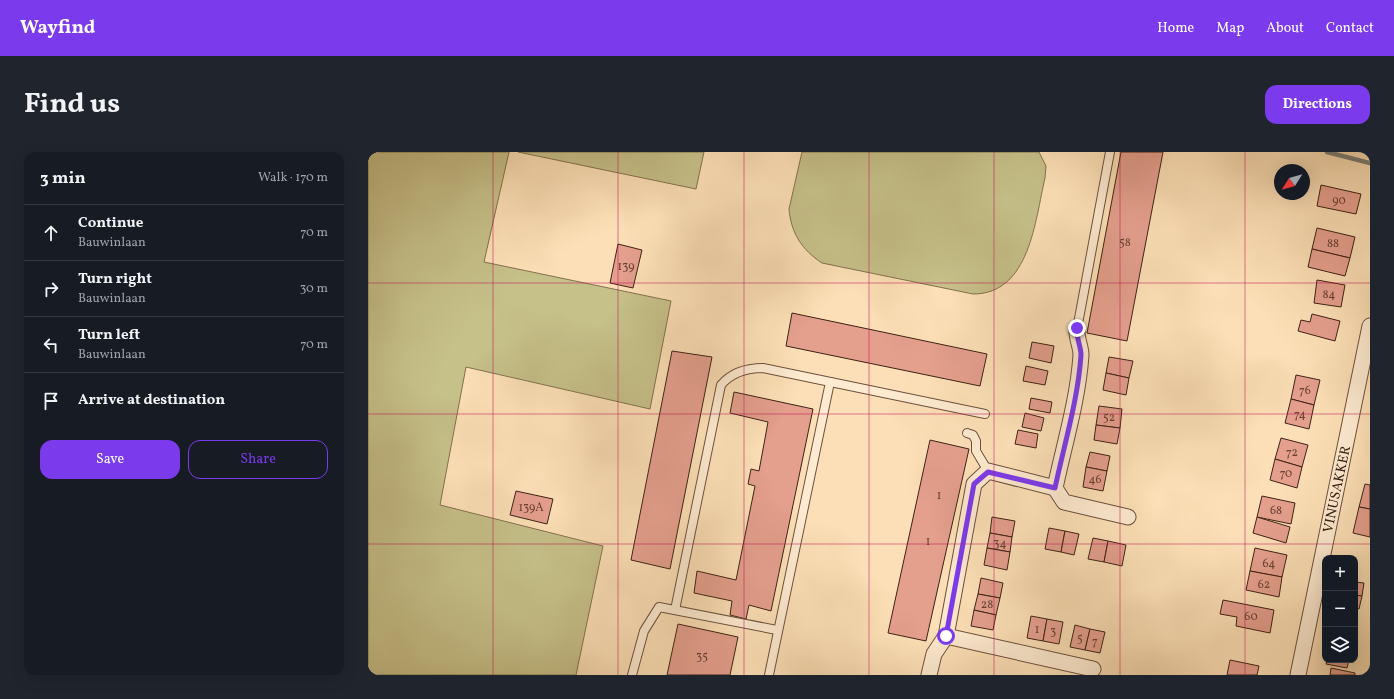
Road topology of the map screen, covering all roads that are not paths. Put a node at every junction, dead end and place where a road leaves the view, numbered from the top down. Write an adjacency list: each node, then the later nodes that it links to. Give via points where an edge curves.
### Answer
1 (1110, 152): 3 (lane)
2 (1370, 326): 17 (street, VINUSAKKER)
3 (1077, 328): 8 (street, via 1076,336 1081,354 1075,397)
4 (830, 382): 5 (lane); 10 (lane, via 763,368 751,368 736,372 721,385); 11 (lane)
5 (985, 414)
6 (967, 433): 7 (lane, via 973,435 976,451)
7 (988, 472): 8 (street); 12 (street, via 974,484)
8 (1055, 488): 9 (street, via 1064,502)
9 (1128, 517)
10 (676, 610): 11 (lane); 14 (lane, via 659,607 644,631)
11 (777, 630): 15 (lane)
12 (946, 636): 13 (street); 16 (street, via 934,654)
13 (1093, 669)
14 (632, 675)
15 (769, 675)
16 (929, 675)
17 (1298, 675)

